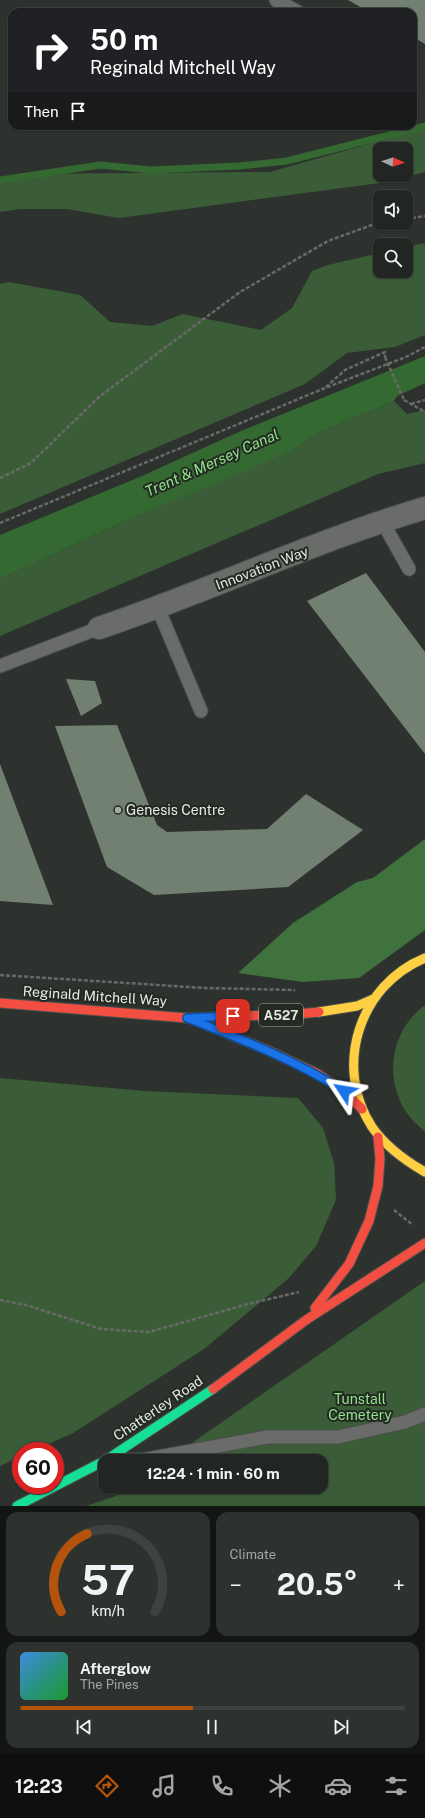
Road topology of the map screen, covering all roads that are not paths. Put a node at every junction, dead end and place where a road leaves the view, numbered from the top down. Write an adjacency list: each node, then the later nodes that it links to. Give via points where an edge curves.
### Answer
1 (276, 0): 2 (lane)
2 (291, 8)
3 (425, 508): 4 (street, Innovation Way)
4 (382, 521): 5 (lane); 6 (street, Innovation Way)
5 (409, 569)
6 (158, 608): 7 (street, Innovation Way); 9 (lane)
7 (99, 628): 8 (lane)
8 (0, 666)
9 (201, 711)
10 (425, 953): 12 (main road)
11 (425, 958): 12 (main road, A527)
12 (416, 961): 13 (main road, A527, via 400,972)
13 (373, 999): 15 (main road, Reginald Mitchell Way / A527, via 357,1006 298,1014); 16 (main road, A527, via 354,1045 356,1092)
14 (0, 1003): 15 (main road, Reginald Mitchell Way / A527)
15 (187, 1018): 16 (main road, Reginald Mitchell Way / A527, via 316,1073 344,1091)
16 (362, 1109): 17 (main road, A527)
17 (378, 1138): 18 (main road, A527, via 400,1158); 20 (main road, Chatterley Road, via 378,1186 369,1221 349,1264)
18 (425, 1172)
19 (425, 1243): 20 (main road, Chatterley Road)
20 (306, 1320): 22 (main road, Chatterley Road, via 203,1396)
21 (425, 1414): 23 (lane, via 405,1422 338,1437 267,1437)
22 (115, 1454)
23 (175, 1454)
24 (98, 1464): 25 (main road, Chatterley Road)
25 (17, 1506)

